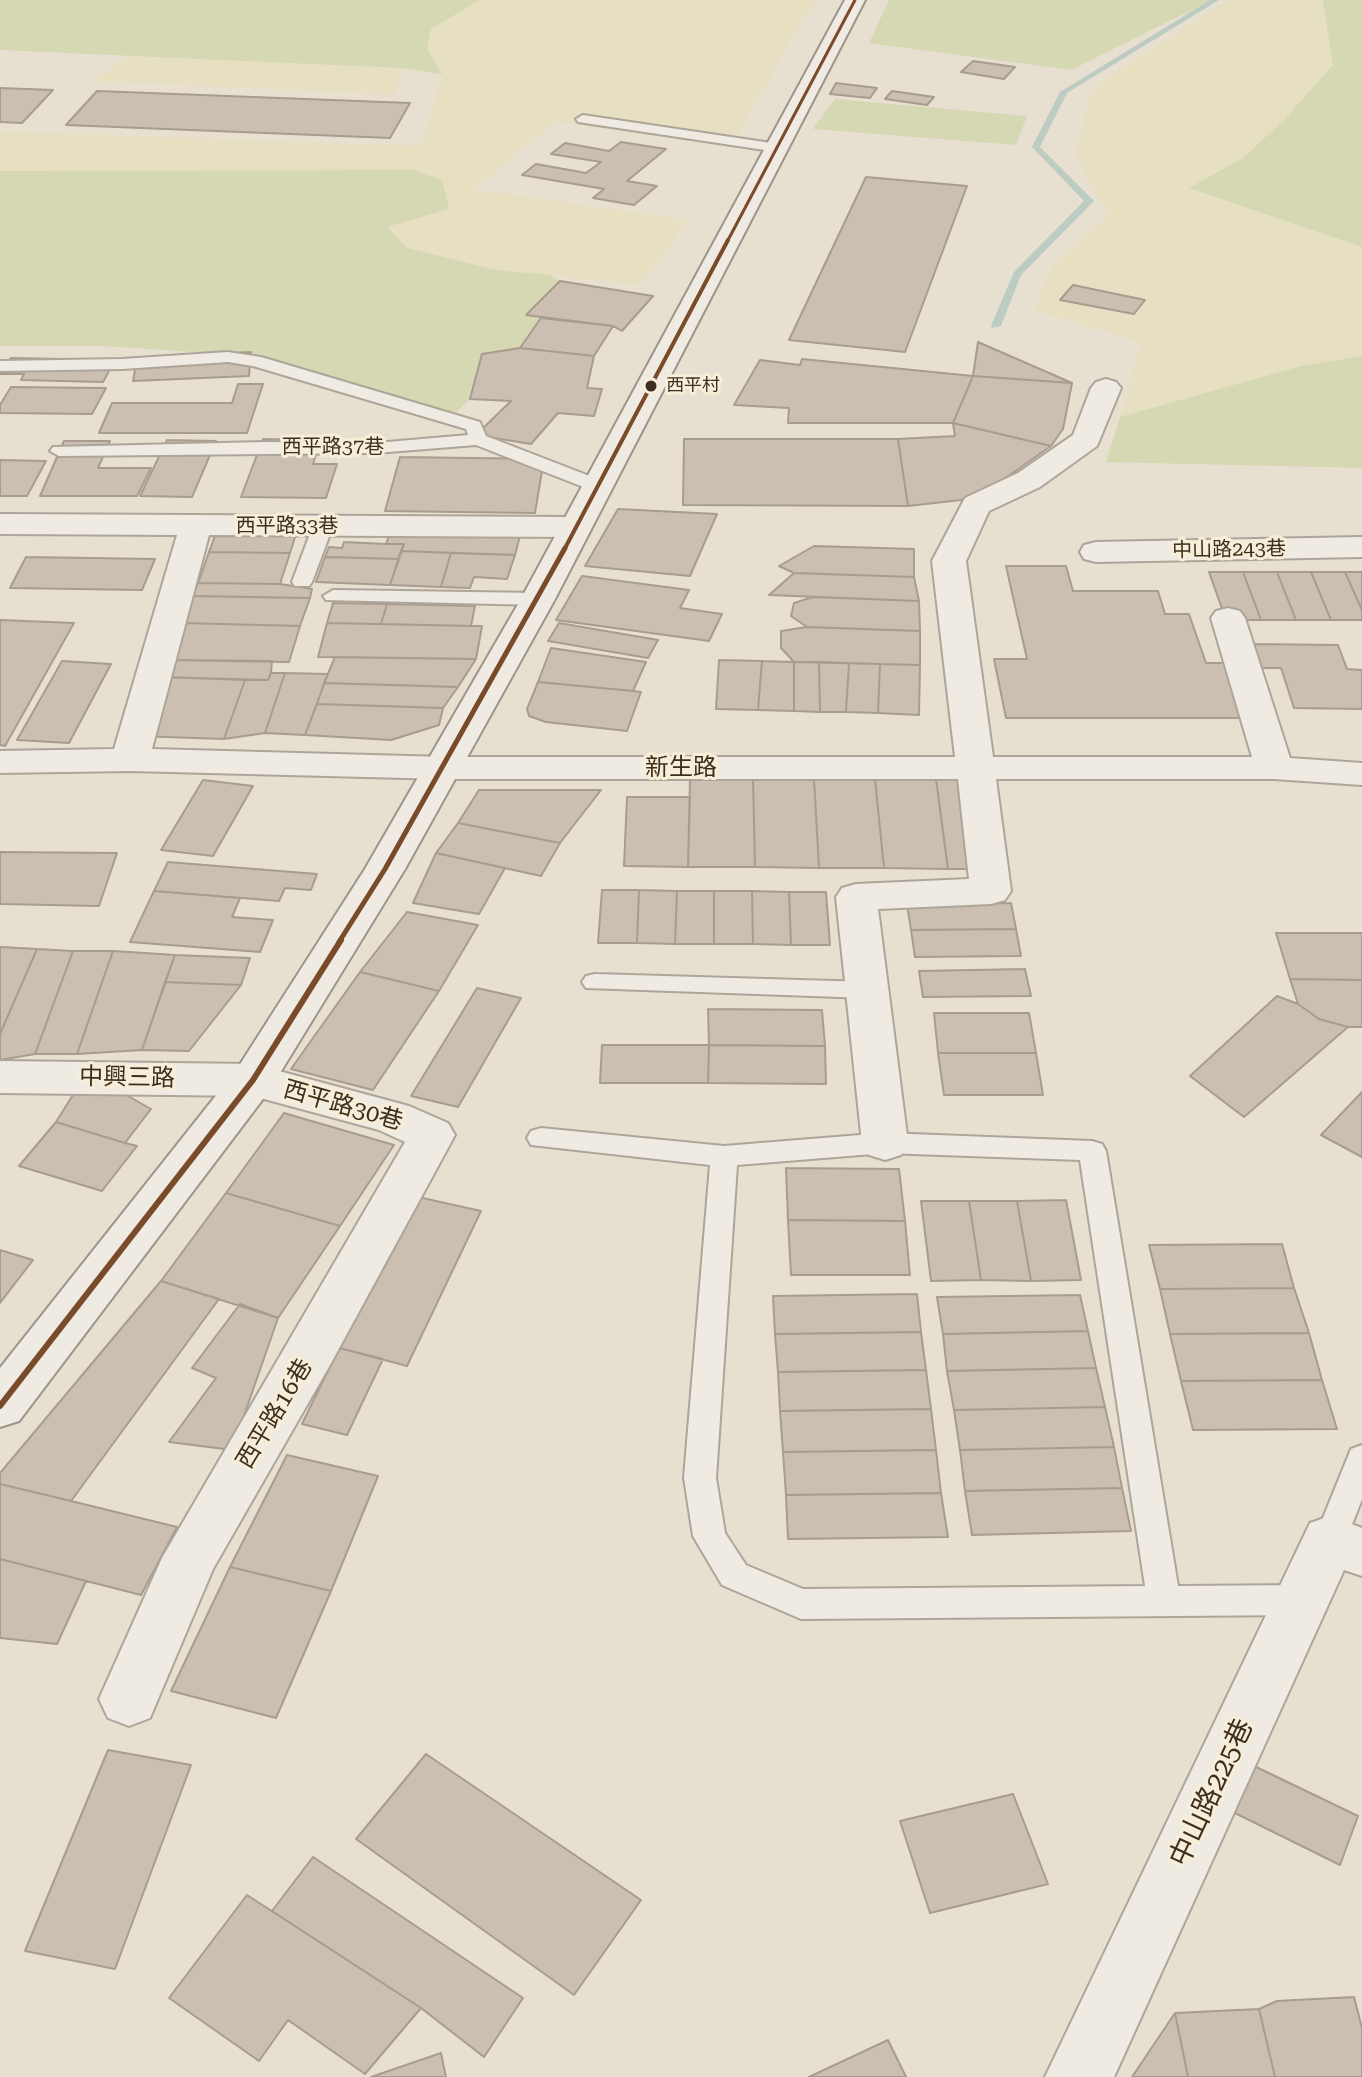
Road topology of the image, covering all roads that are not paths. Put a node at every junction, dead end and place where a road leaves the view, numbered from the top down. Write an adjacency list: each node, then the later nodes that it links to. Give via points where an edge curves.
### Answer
1 (855, 0): 3 (street)
2 (583, 119): 3 (lane)
3 (778, 148): 8 (street)
4 (0, 366): 6 (lane, via 228,357 255,361 474,426)
5 (1106, 388): 22 (street, via 1086,440 1029,480 976,505 949,561)
6 (478, 439): 7 (lane, 西平路37巷, via 376,448); 8 (lane, 西平路37巷)
7 (59, 451)
8 (598, 486): 12 (street)
9 (0, 524): 10 (street, 西平路33巷)
10 (196, 525): 11 (street, 西平路33巷); 19 (street)
11 (323, 526): 12 (street, 西平路33巷); 15 (lane)
12 (574, 527): 17 (street)
13 (1362, 547): 14 (street, 中山路243巷)
14 (1096, 552)
15 (302, 582)
16 (333, 596): 17 (lane)
17 (538, 599): 21 (street)
18 (1228, 618): 23 (street)
19 (130, 760): 20 (street, 新生路); 21 (street, 新生路)
20 (0, 762)
21 (445, 768): 22 (street, 新生路); 28 (street)
22 (977, 768): 23 (street, 新生路); 26 (street, via 991,891 856,897)
23 (1274, 768): 24 (street, 新生路)
24 (1362, 774)
25 (595, 982): 26 (lane)
26 (869, 990): 31 (street)
27 (0, 1077): 28 (street, 中興三路)
28 (253, 1080): 29 (street, 西平路30巷, via 393,1118); 33 (street)
29 (432, 1135): 38 (street, 西平路16巷, via 190,1558)
30 (541, 1138): 32 (lane)
31 (885, 1143): 32 (lane); 37 (lane, via 1092,1151)
32 (724, 1156): 37 (lane, via 700,1478 709,1536 734,1575 801,1604)
33 (0, 1406)
34 (1362, 1458): 35 (lane)
35 (1346, 1546): 36 (street, 中山路225巷)
36 (1302, 1600): 37 (lane); 39 (street, 中山路225巷)
37 (1164, 1601)
38 (129, 1699)
39 (1079, 2077)

